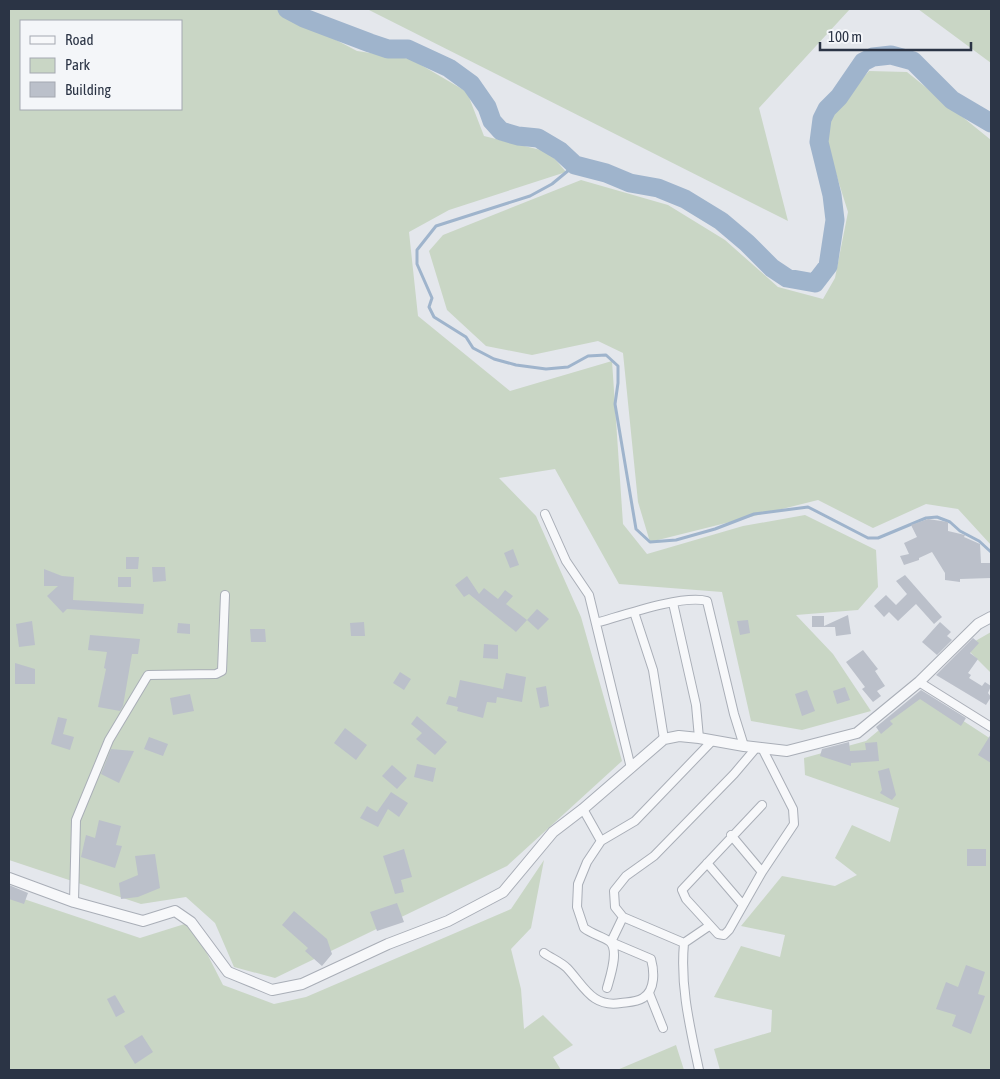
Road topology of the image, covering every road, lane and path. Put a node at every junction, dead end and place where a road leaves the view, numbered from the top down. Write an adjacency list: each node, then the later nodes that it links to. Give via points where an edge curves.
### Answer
1 (545, 514): 6 (street, via 566,560 589,595)
2 (225, 595): 22 (street, via 222,671 216,674 148,675 109,740 76,820)
3 (673, 603): 4 (street); 9 (street, via 696,705); 12 (street, via 707,601)
4 (634, 612): 6 (street); 10 (street, via 653,670)
5 (991, 617): 7 (street, via 978,624)
6 (596, 623): 14 (street)
7 (919, 682): 8 (street); 13 (street, via 857,733 787,751)
8 (991, 727)
9 (699, 738): 10 (street, via 679,736); 11 (street)
10 (664, 739): 14 (street)
11 (712, 741): 12 (street); 18 (street, via 635,821)
12 (744, 746): 13 (street)
13 (759, 748): 20 (street, via 793,809 794,824); 24 (street, via 654,856 626,876 614,891 615,907)
14 (631, 768): 16 (street)
15 (762, 805): 17 (street)
16 (583, 809): 18 (street); 22 (street, via 553,832 503,892 448,921 388,944 302,984 272,990 228,972 191,922 175,911 143,921)
17 (731, 835): 19 (street); 20 (street)
18 (601, 841): 26 (street, via 578,884 577,907 584,928)
19 (707, 863): 23 (street); 25 (street, via 682,890)
20 (762, 872): 23 (street)
21 (9, 878): 22 (street)
22 (74, 902)
23 (743, 905): 25 (street, via 724,935)
24 (623, 917): 26 (street); 27 (street)
25 (709, 926): 27 (street)
26 (611, 942): 29 (street, via 614,949); 30 (street, via 651,959 654,968)
27 (684, 943): 32 (street, via 685,1006)
28 (544, 953): 30 (street, via 565,966 581,988 603,1003 634,1002)
29 (607, 988)
30 (649, 993): 31 (street)
31 (663, 1028)
32 (699, 1070)

